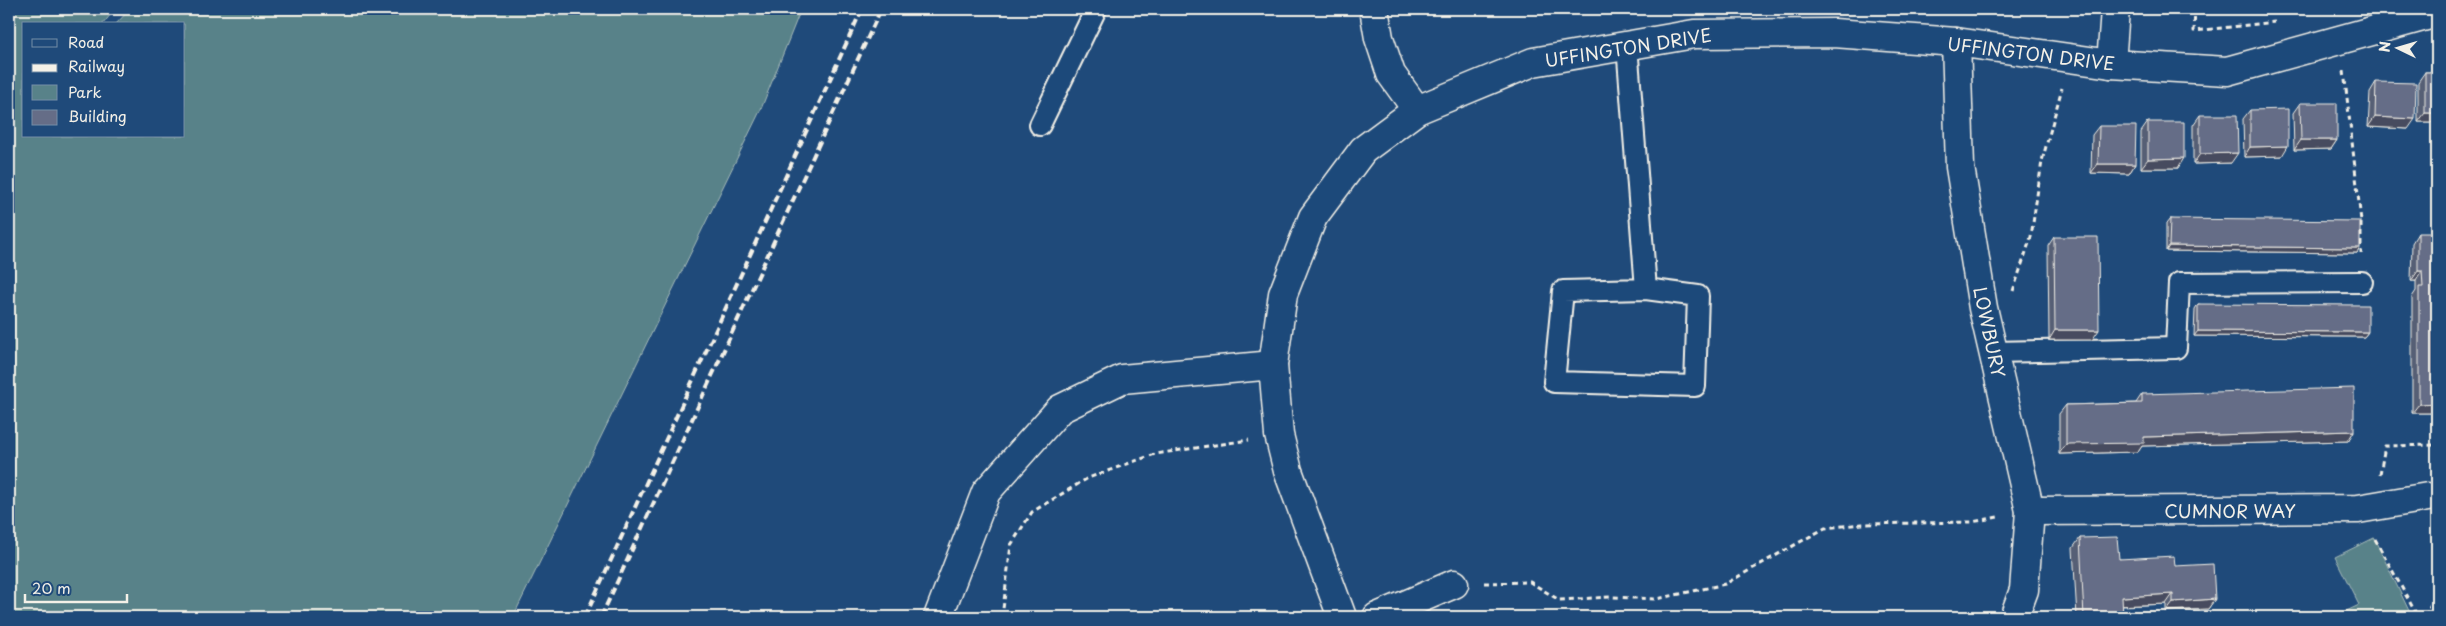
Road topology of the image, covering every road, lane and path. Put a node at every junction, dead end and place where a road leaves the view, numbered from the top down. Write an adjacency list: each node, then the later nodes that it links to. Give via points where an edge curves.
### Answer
1 (1096, 9): 13 (lane)
2 (1374, 9): 12 (street, via 1379,38 1391,74)
3 (2115, 9): 11 (street)
4 (2195, 9): 9 (path, via 2194,31 2280,22)
5 (2437, 13): 6 (street, UFFINGTON DRIVE)
6 (2340, 40): 9 (street, UFFINGTON DRIVE); 14 (path, via 2361,221)
7 (1956, 42): 8 (street, UFFINGTON DRIVE, via 1834,33 1704,34); 10 (street, UFFINGTON DRIVE); 17 (street, LOWBURY, via 1960,167 1983,308)
8 (1627, 46): 12 (street, UFFINGTON DRIVE, via 1533,62); 15 (lane)
9 (2285, 56): 11 (street, UFFINGTON DRIVE, via 2227,71)
10 (2063, 58): 11 (street, UFFINGTON DRIVE); 16 (path, via 2065,77 2042,161 2031,237)
11 (2111, 64)
12 (1417, 110): 18 (street, UFFINGTON DRIVE, via 1363,150 1313,217 1283,294)
13 (1040, 125)
14 (2362, 282): 17 (lane, via 2179,283 2176,348)
15 (1646, 289): 15 (lane, via 1698,296 1695,386 1554,382 1563,291)
16 (2011, 299)
17 (1994, 352): 23 (street, LOWBURY)
18 (1273, 365): 19 (street, UFFINGTON DRIVE); 26 (street, via 1122,380 1060,409 986,492)
19 (1279, 435): 27 (path, via 1155,454 1088,478 1032,512 1011,545); 28 (street, UFFINGTON DRIVE, via 1288,471)
20 (2437, 445): 22 (path, via 2385,446)
21 (2428, 497): 22 (street, CUMNOR WAY)
22 (2366, 508): 23 (street, CUMNOR WAY); 31 (path)
23 (2030, 511): 24 (path, via 1972,522 1825,528 1724,584 1657,599 1559,600 1530,582); 30 (street, LOWBURY, via 2024,590)
24 (1454, 584): 29 (street)
25 (2437, 590): 32 (path)
26 (938, 617)
27 (1002, 617)
28 (1342, 617)
29 (1377, 617)
30 (2014, 617)
31 (2418, 617)
32 (2426, 617)

